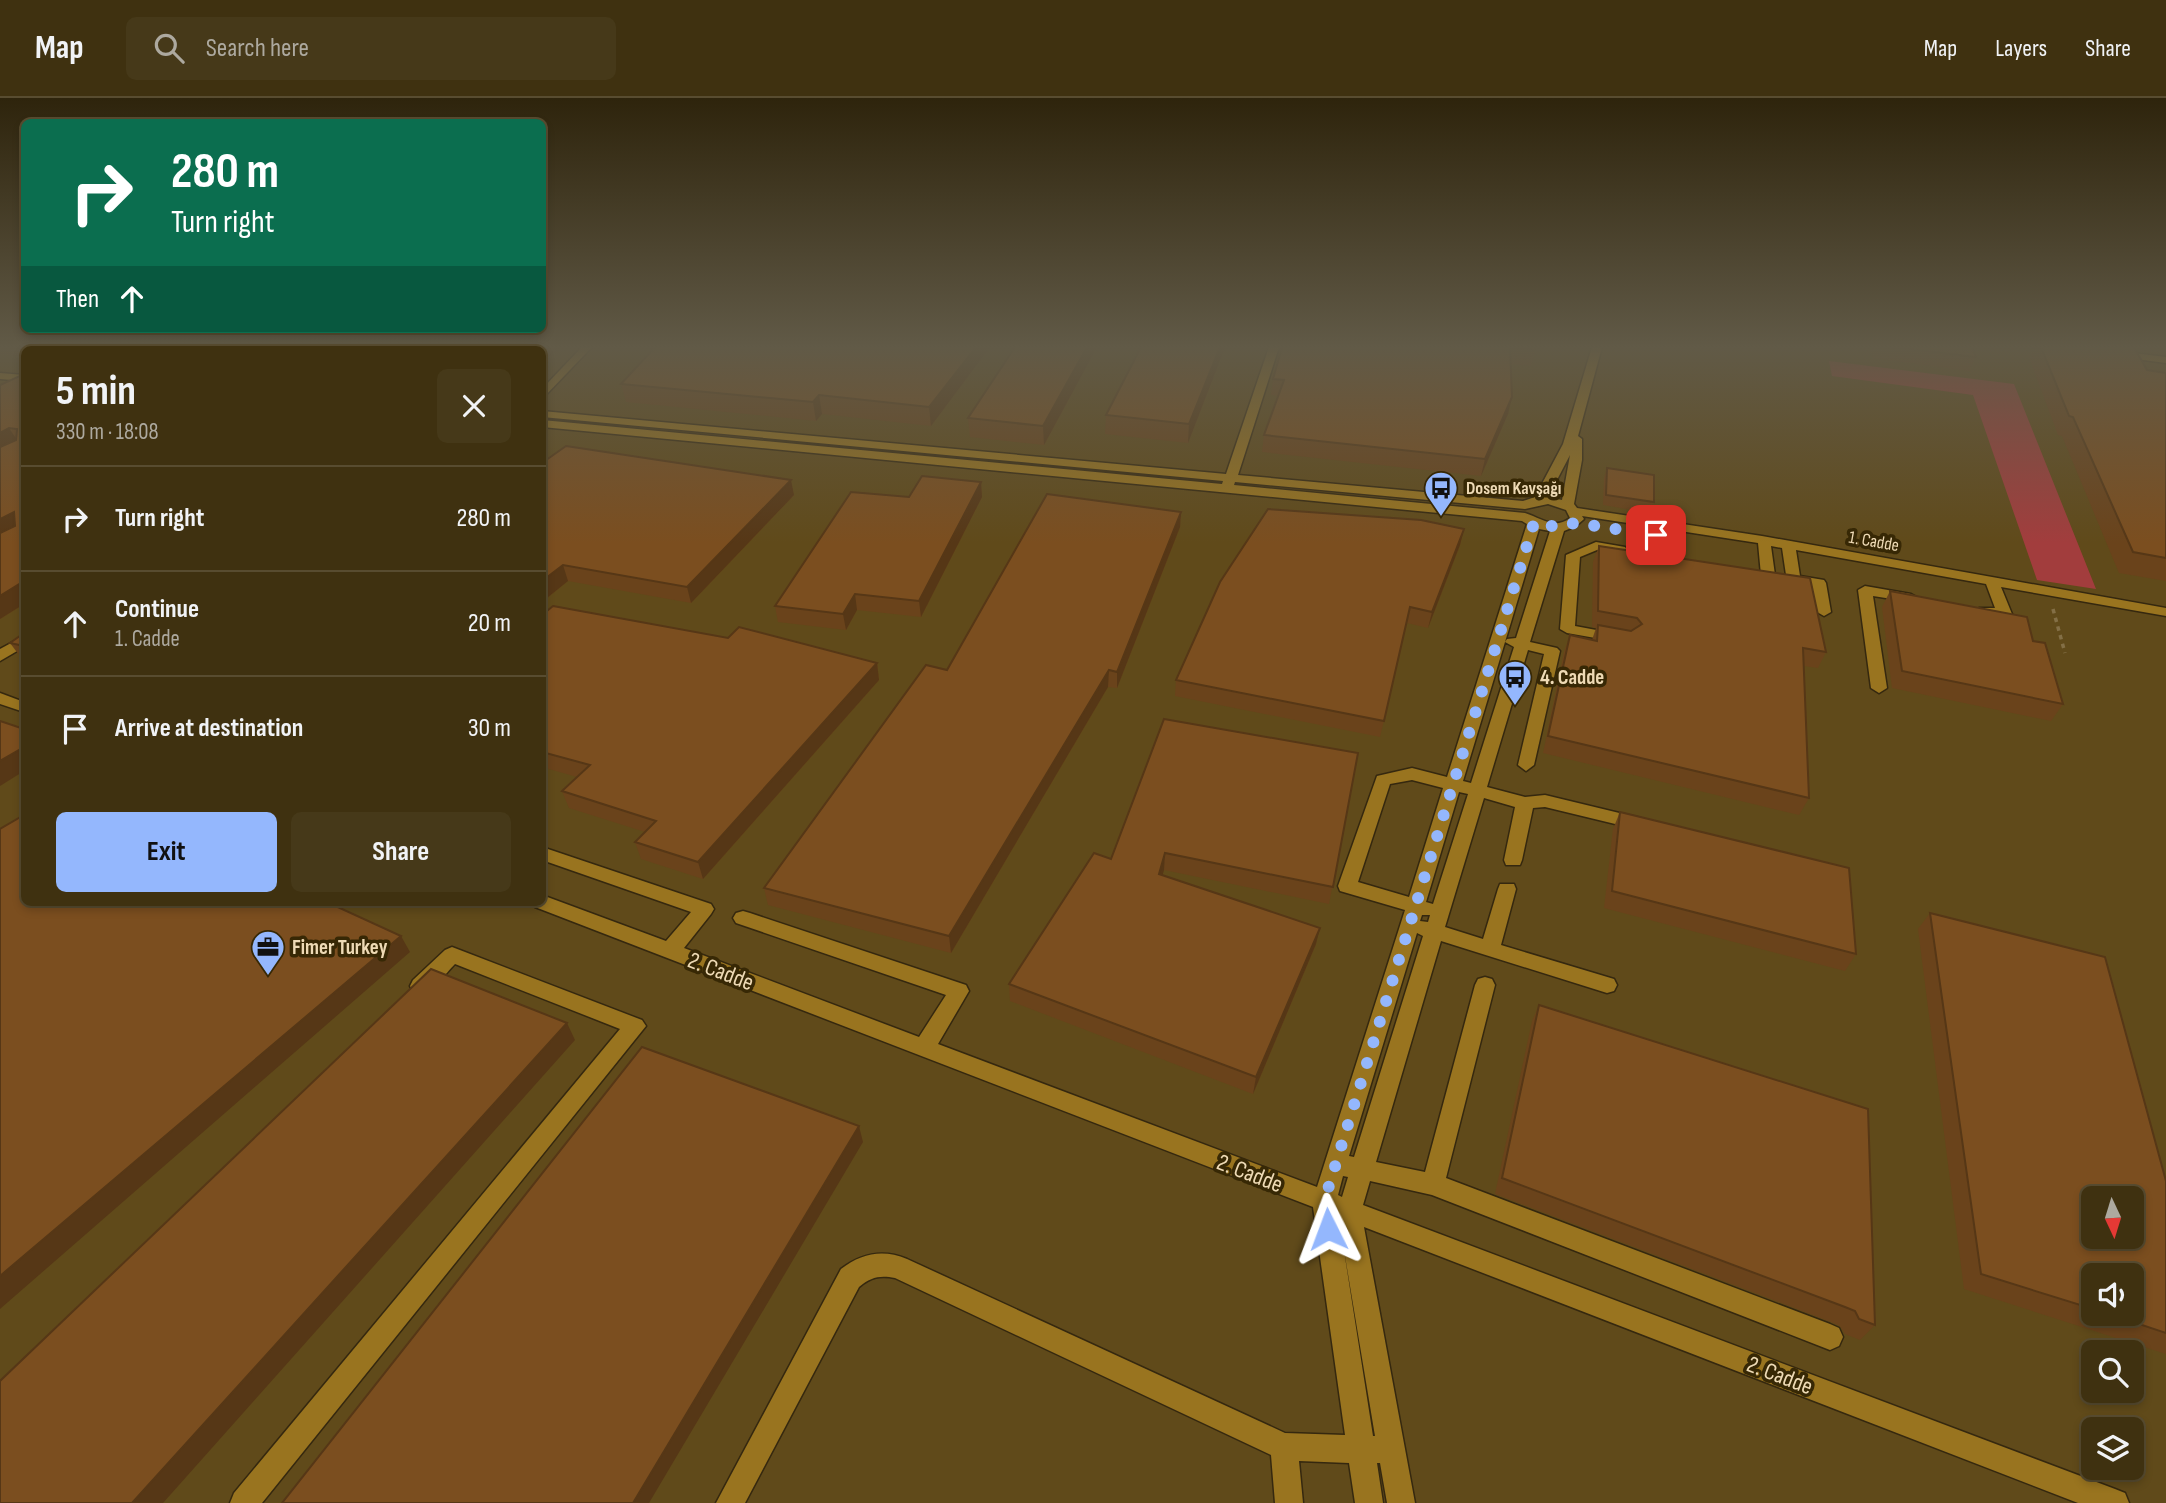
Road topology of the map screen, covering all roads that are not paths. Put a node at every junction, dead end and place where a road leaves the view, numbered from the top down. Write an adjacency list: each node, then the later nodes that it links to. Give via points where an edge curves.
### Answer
1 (1252, 413): 6 (street)
2 (1581, 413): 5 (street)
3 (546, 414): 6 (street)
4 (546, 423): 6 (street)
5 (1576, 432): 7 (street); 9 (street)
6 (1228, 483): 8 (street)
7 (1540, 500): 8 (street); 9 (street)
8 (1528, 515): 9 (street); 20 (street)
9 (1568, 517): 10 (street, 1. Cadde); 23 (street)
10 (1765, 546): 11 (street, 1. Cadde); 13 (street, via 1761,573)
11 (1789, 550): 13 (street); 14 (street, 1. Cadde)
12 (1636, 553): 21 (street, via 1596,547 1573,555 1567,629)
13 (1794, 579): 17 (street, via 1819,583)
14 (1994, 587): 16 (street, via 2005,614); 18 (street, 1. Cadde); 19 (street, 1. Cadde)
15 (1928, 601): 25 (street, via 1865,590)
16 (1966, 608)
17 (1824, 612)
18 (2166, 612)
19 (2166, 622)
20 (1498, 639): 23 (street); 29 (street)
21 (1625, 640)
22 (21, 642): 24 (street)
23 (1523, 644): 28 (street, via 1552,651); 30 (street)
24 (0, 656)
25 (1879, 688)
26 (0, 698): 27 (street)
27 (21, 706)
28 (1526, 765)
29 (1453, 784): 30 (street); 37 (street); 37 (street, via 1412,774 1383,780 1347,886)
30 (1478, 791): 31 (street); 39 (street)
31 (1525, 803): 32 (street, via 1545,801); 34 (street)
32 (1651, 827)
33 (546, 854): 41 (street, via 704,909)
34 (1513, 860)
35 (1507, 889): 40 (street)
36 (546, 904): 41 (street, 2. Cadde)
37 (1413, 915): 39 (street); 46 (street)
38 (743, 918): 45 (street, via 959,991)
39 (1438, 922): 40 (street); 47 (street)
40 (1490, 949): 43 (street)
41 (670, 951): 45 (street, 2. Cadde)
42 (1485, 985): 48 (street)
43 (1606, 985)
44 (403, 1003): 55 (street, via 452,955 635,1026)
45 (924, 1048): 49 (street, 2. Cadde)
46 (1336, 1164): 47 (street); 49 (street)
47 (1362, 1169): 48 (street); 50 (street)
48 (1433, 1184): 51 (street)
49 (1324, 1202): 50 (street, 2. Cadde); 53 (street)
50 (1349, 1211): 54 (street); 60 (street, 2. Cadde)
51 (1830, 1337)
52 (1284, 1447): 53 (street); 56 (street, via 898,1267 876,1264 850,1278); 57 (street)
53 (1361, 1449): 54 (street); 58 (street)
54 (1391, 1450): 59 (street)
55 (244, 1503)
56 (730, 1503)
57 (1289, 1503)
58 (1369, 1503)
59 (1401, 1503)
60 (2115, 1503)

